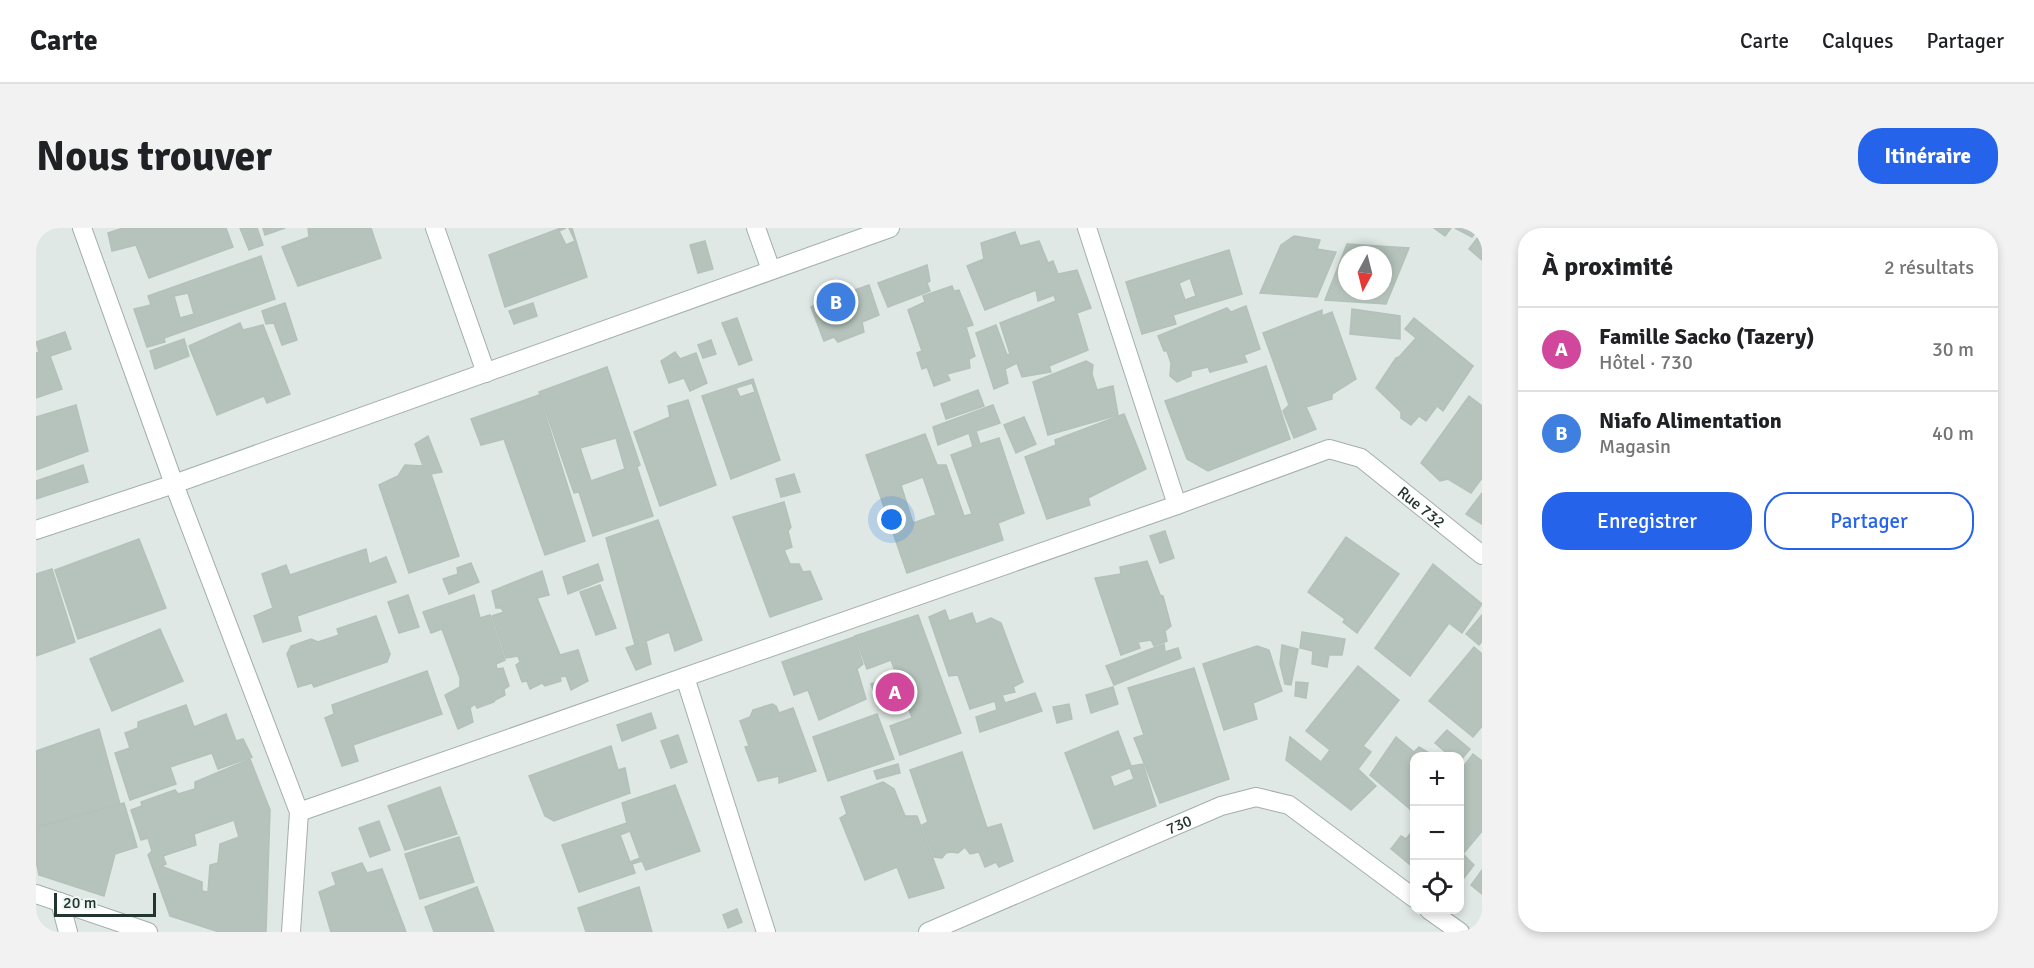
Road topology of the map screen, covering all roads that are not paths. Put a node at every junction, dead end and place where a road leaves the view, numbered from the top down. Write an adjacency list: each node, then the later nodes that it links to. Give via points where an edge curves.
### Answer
1 (82, 228): 8 (street)
2 (435, 228): 7 (street)
3 (756, 228): 6 (street)
4 (890, 228): 6 (street)
5 (1087, 228): 9 (street)
6 (771, 270): 7 (street)
7 (486, 372): 8 (street)
8 (174, 484): 10 (street); 13 (street)
9 (1178, 504): 11 (street, Rue 732, via 1329,449 1361,458); 12 (street)
10 (36, 530)
11 (1482, 555)
12 (685, 677): 13 (street); 21 (street)
13 (299, 812): 20 (street)
14 (36, 894): 16 (street)
15 (1410, 895): 22 (street, 730, via 1289,805 1256,797 1221,806)
16 (60, 902): 18 (street); 19 (street)
17 (1436, 914): 23 (street)
18 (68, 932)
19 (148, 932)
20 (291, 932)
21 (766, 932)
22 (928, 932)
23 (1460, 932)

